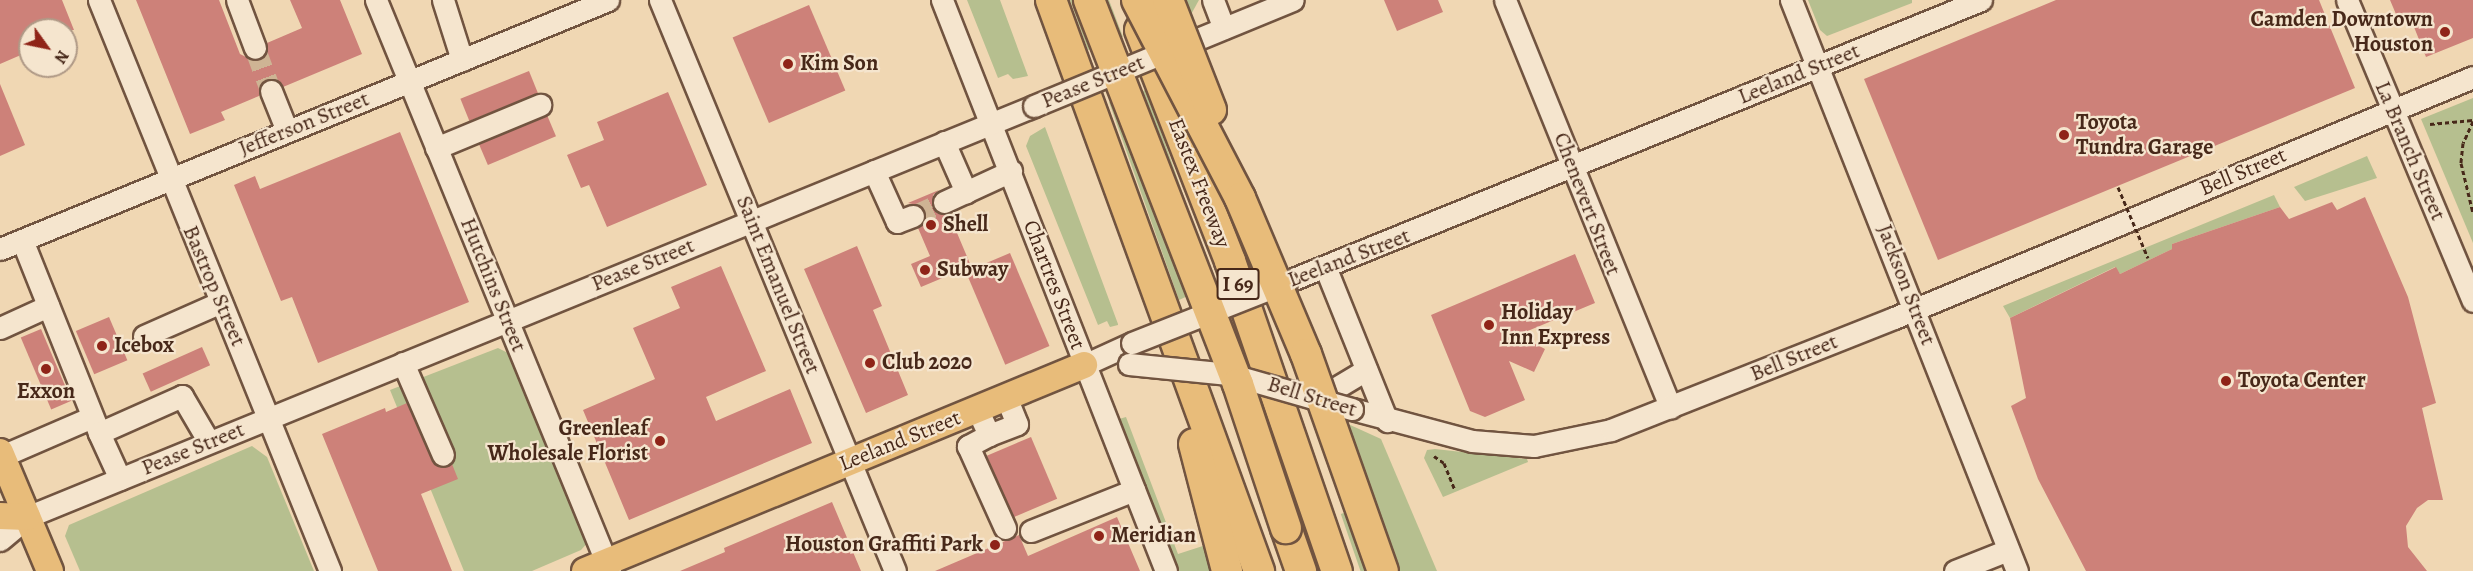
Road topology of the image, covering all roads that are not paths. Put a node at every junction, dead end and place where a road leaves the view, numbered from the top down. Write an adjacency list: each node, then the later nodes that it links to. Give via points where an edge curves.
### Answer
1 (99, 0): 35 (street, Bastrop Street)
2 (237, 0): 20 (street)
3 (376, 0): 24 (street, Hutchins Street)
4 (443, 0): 21 (street)
5 (608, 0): 21 (street, Jefferson Street)
6 (660, 0): 40 (street, Saint Emanuel Street)
7 (942, 0): 28 (street, Chartres Street)
8 (1051, 0): 44 (highway)
9 (1089, 0): 82 (highway, bridge, via 1238,384)
10 (1129, 0): 83 (highway, Eastex Freeway / I 69, via 1230,261)
11 (1137, 0): 37 (highway, bridge)
12 (1168, 0): 37 (highway, bridge, via 1223,140)
13 (1213, 0): 19 (street)
14 (1293, 0): 19 (street, Pease Street)
15 (1504, 0): 32 (street, Chenevert Street)
16 (1791, 0): 22 (street, Jackson Street)
17 (1982, 0): 22 (street, Leeland Street)
18 (2347, 0): 27 (street, La Branch Street)
19 (1224, 28): 28 (street, Pease Street, bridge)
20 (255, 48)
21 (462, 60): 24 (street, Jefferson Street)
22 (1820, 66): 32 (street, Leeland Street); 48 (street, Jackson Street)
23 (2473, 77): 27 (street, Bell Street)
24 (409, 81): 29 (street, Jefferson Street); 31 (street, Hutchins Street)
25 (272, 91): 29 (street)
26 (540, 105): 31 (street)
27 (2392, 111): 45 (street, La Branch Street); 48 (street, Bell Street)
28 (992, 123): 30 (street, Pease Street); 34 (street, Chartres Street)
29 (287, 131): 35 (street, Jefferson Street)
30 (944, 142): 33 (street, Pease Street); 36 (street)
31 (436, 148): 49 (street, Hutchins Street)
32 (1575, 166): 43 (street, Leeland Street); 57 (street, Chenevert Street, via 1612,270)
33 (874, 171): 39 (street, via 897,222); 40 (street, Pease Street)
34 (1011, 171): 36 (street); 53 (street, Chartres Street)
35 (169, 179): 41 (street, Jefferson Street); 46 (street, Bastrop Street)
36 (966, 192): 38 (street)
37 (1240, 198): 84 (highway, bridge, via 1306,354)
38 (944, 202)
39 (913, 216)
40 (751, 221): 49 (street, Pease Street); 66 (street, Saint Emanuel Street)
41 (22, 240): 42 (street, Jefferson Street); 47 (street)
42 (0, 249)
43 (1326, 269): 53 (street, Leeland Street, bridge); 54 (street)
44 (1150, 278): 80 (highway); 81 (highway)
45 (2473, 301)
46 (221, 302): 51 (street); 59 (street, Bastrop Street)
47 (48, 306): 50 (street); 61 (street)
48 (1915, 309): 57 (street, Bell Street); 74 (street, Jackson Street)
49 (507, 321): 52 (street, Pease Street); 75 (street, Hutchins Street)
50 (0, 328)
51 (144, 336)
52 (403, 363): 59 (street, Pease Street); 65 (street)
53 (1084, 365): 55 (main road, Leeland Street); 56 (street, Bell Street, bridge, via 1129,364 1229,374); 68 (street, Chartres Street)
54 (1366, 369): 56 (street); 60 (street)
55 (1006, 397): 58 (main road, Leeland Street); 62 (street, via 1017,424)
56 (1318, 398): 60 (street, Bell Street, bridge)
57 (1671, 408): 60 (street, Bell Street, via 1611,430 1534,446 1472,441)
58 (978, 409): 62 (street); 66 (main road, Leeland Street)
59 (270, 418): 63 (street, Pease Street); 77 (street, Bastrop Street)
60 (1387, 421)
61 (96, 425): 63 (street, via 182,396); 64 (street); 67 (street)
62 (989, 435): 71 (street, via 968,446)
63 (209, 442): 67 (street, Pease Street)
64 (1, 454): 70 (main road)
65 (442, 455)
66 (850, 462): 75 (main road, Leeland Street); 78 (street, Saint Emanuel Street)
67 (120, 479): 70 (street, Pease Street)
68 (1134, 490): 72 (street); 79 (street, Chartres Street)
69 (0, 516): 70 (main road)
70 (27, 517): 73 (street, Pease Street); 76 (main road)
71 (1005, 528)
72 (1031, 531)
73 (0, 540)
74 (2008, 550): 85 (street); 86 (street, Jackson Street)
75 (600, 568)
76 (50, 571)
77 (330, 571)
78 (895, 571)
79 (1166, 571)
80 (1227, 571)
81 (1259, 571)
82 (1301, 571)
83 (1337, 571)
84 (1383, 571)
85 (1955, 571)
86 (2017, 571)

